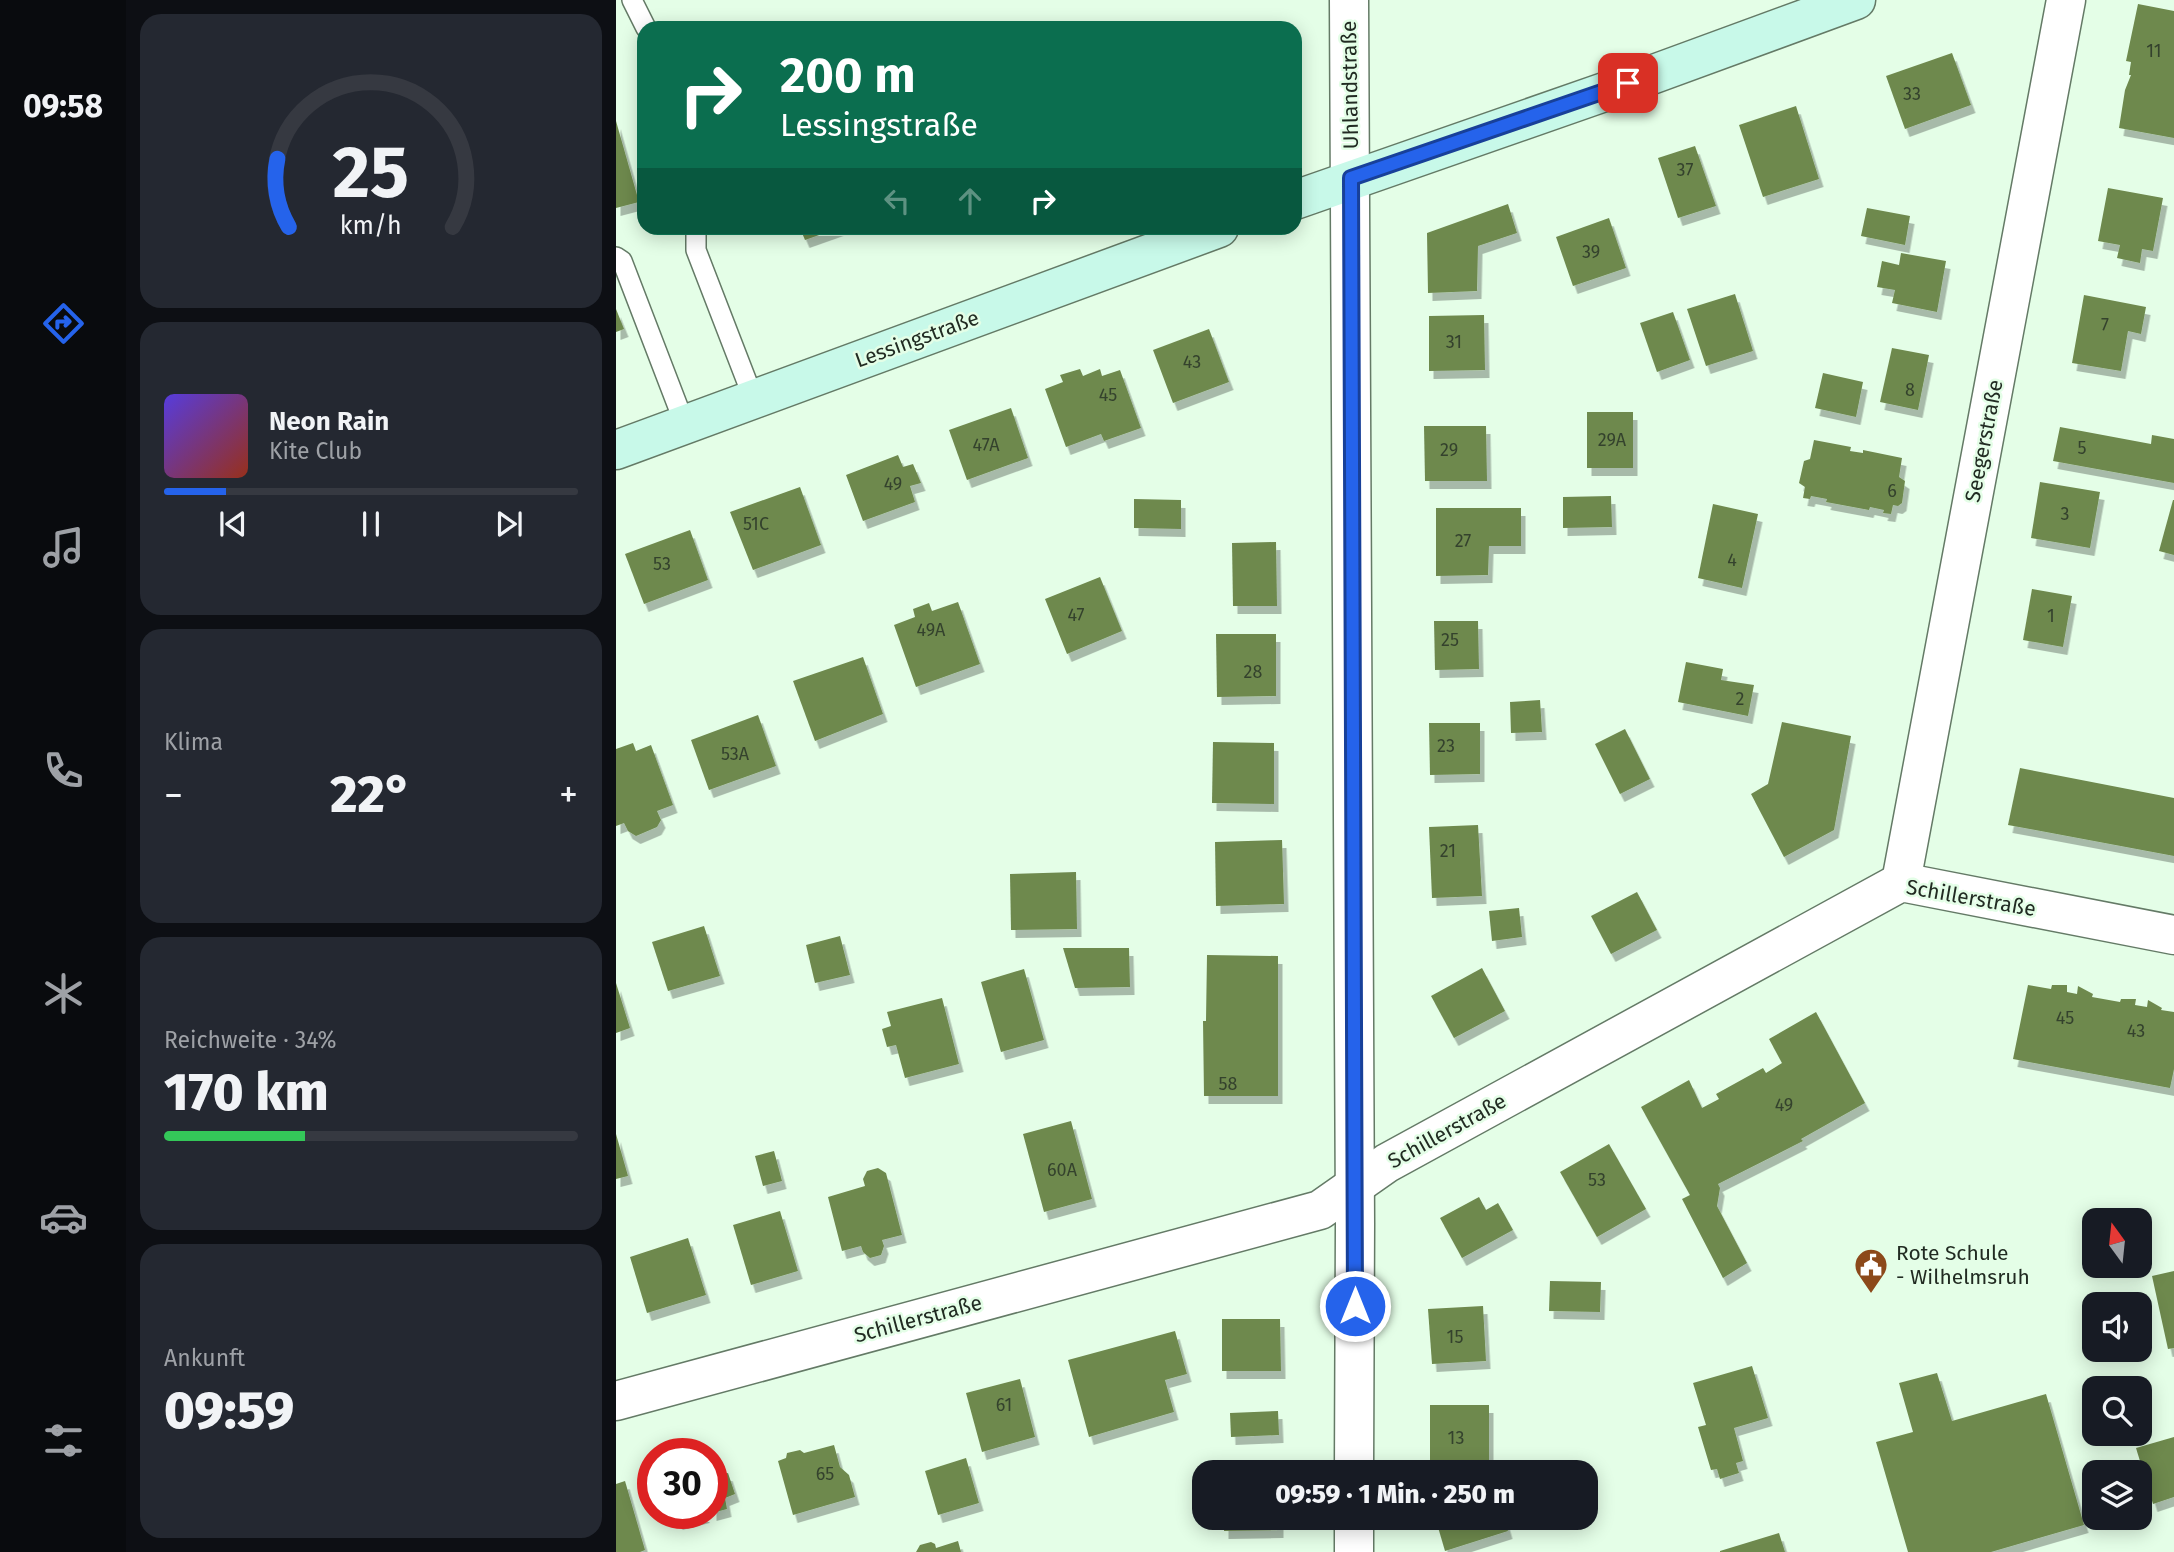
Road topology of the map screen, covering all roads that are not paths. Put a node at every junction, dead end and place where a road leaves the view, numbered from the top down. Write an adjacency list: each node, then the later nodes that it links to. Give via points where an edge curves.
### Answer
1 (632, 0): 5 (lane)
2 (1349, 0): 6 (street, Uhlandstraße)
3 (1856, 0): 6 (street)
4 (2066, 0): 14 (street, Seegerstraße)
5 (642, 21)
6 (1351, 178): 7 (street); 16 (street, Uhlandstraße)
7 (1302, 197)
8 (696, 235): 11 (lane, via 696,250)
9 (1200, 235): 11 (street, Lessingstraße)
10 (616, 257): 12 (lane, via 622,261)
11 (754, 400): 12 (street, Lessingstraße)
12 (685, 425): 13 (street, Lessingstraße)
13 (616, 450)
14 (1901, 882): 15 (street, Schillerstraße); 16 (street, Schillerstraße, via 1387,1163)
15 (2174, 935)
16 (1354, 1188): 17 (street, Schillerstraße, via 1320,1210); 18 (street, Uhlandstraße)
17 (616, 1401)
18 (1354, 1460)
19 (1354, 1530): 20 (street)
20 (1354, 1552)

